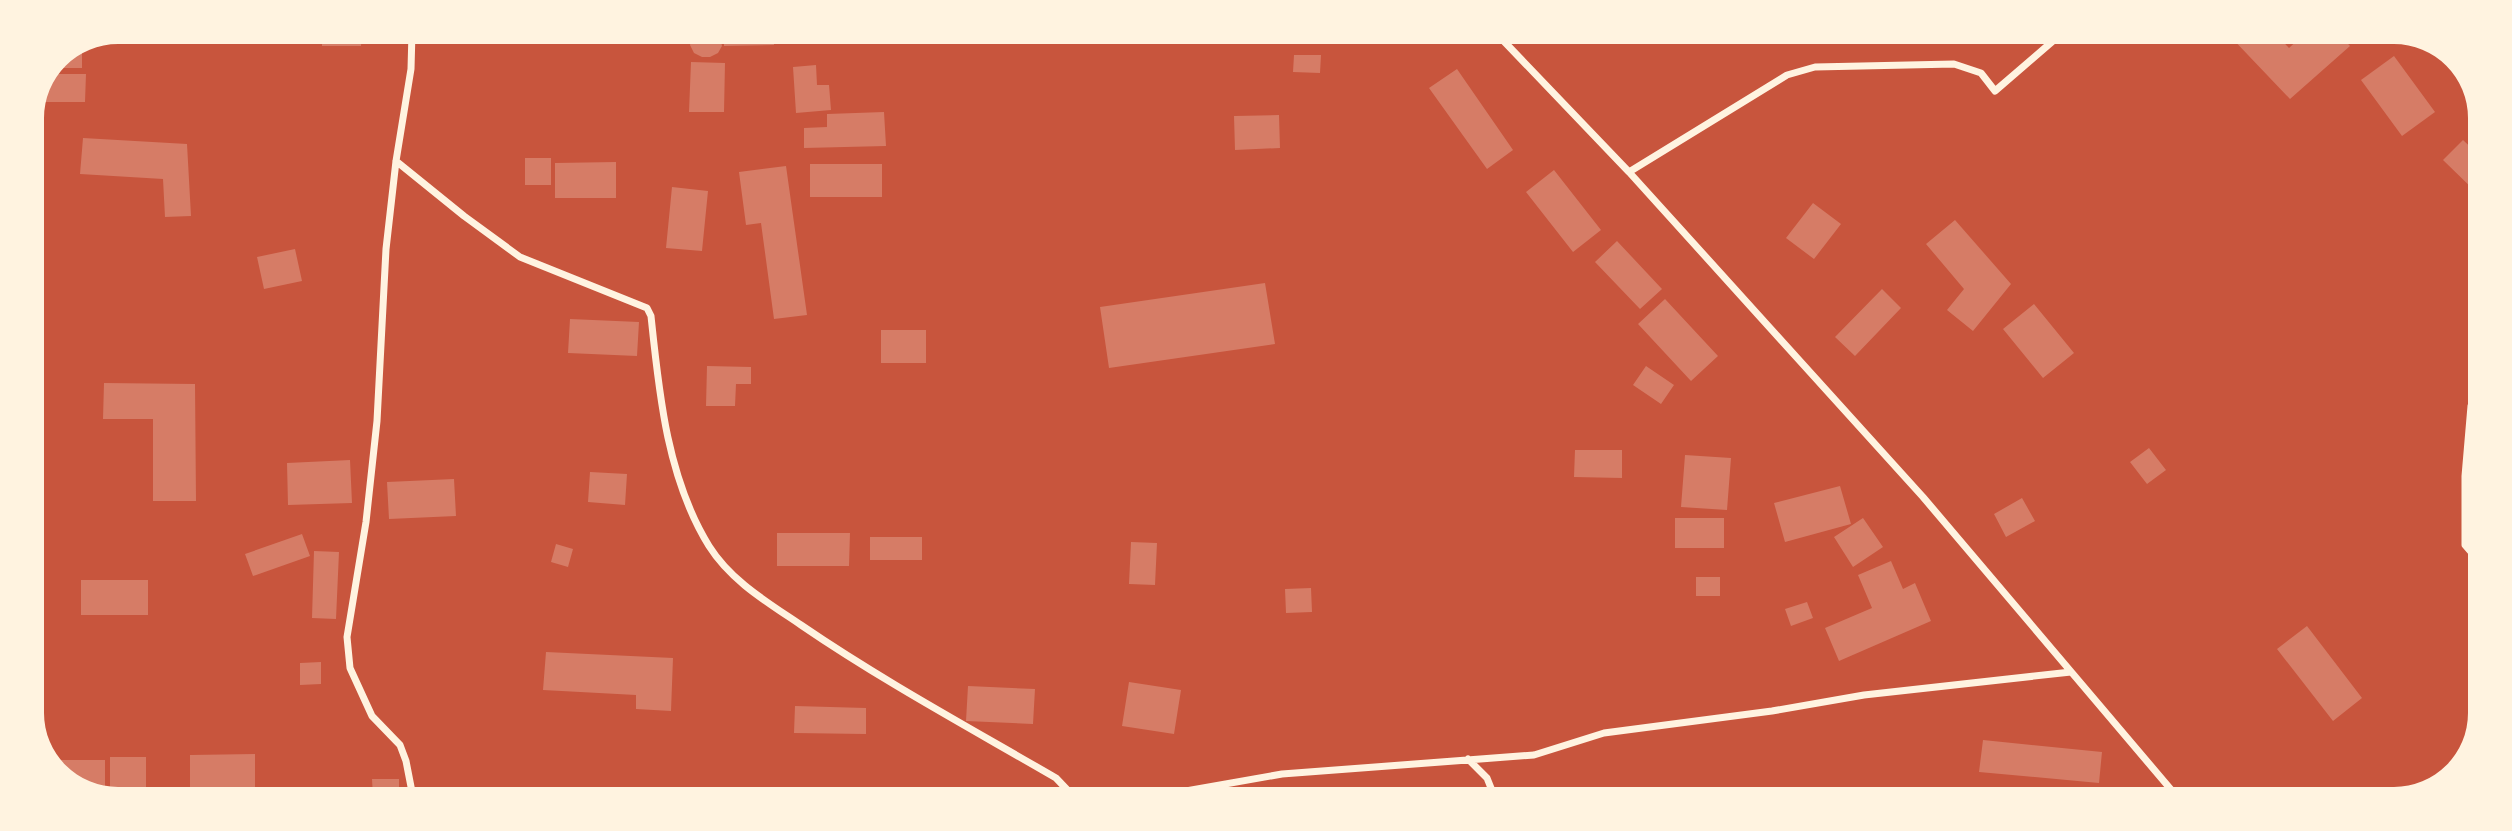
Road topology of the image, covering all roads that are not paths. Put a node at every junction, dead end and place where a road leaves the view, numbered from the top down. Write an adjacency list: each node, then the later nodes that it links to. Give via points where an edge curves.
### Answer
1 (412, 44): 4 (street)
2 (1507, 44): 5 (street)
3 (2049, 44): 5 (street, via 1995,91 1981,74 1954,64 1815,67 1787,75)
4 (396, 161): 10 (street, via 386,249 377,421 347,637 350,668 372,716 400,745); 11 (street, via 520,257 647,308 680,486 710,547 747,590 864,668)
5 (1629, 172): 8 (street, via 1923,497)
6 (2468, 441): 7 (street)
7 (2468, 548)
8 (2070, 672): 9 (street, via 1657,725 1604,733 1534,755); 14 (street)
9 (1468, 759): 12 (street, via 1282,774); 13 (street)
10 (411, 787)
11 (1065, 787)
12 (1208, 787)
13 (1491, 787)
14 (2169, 787)

